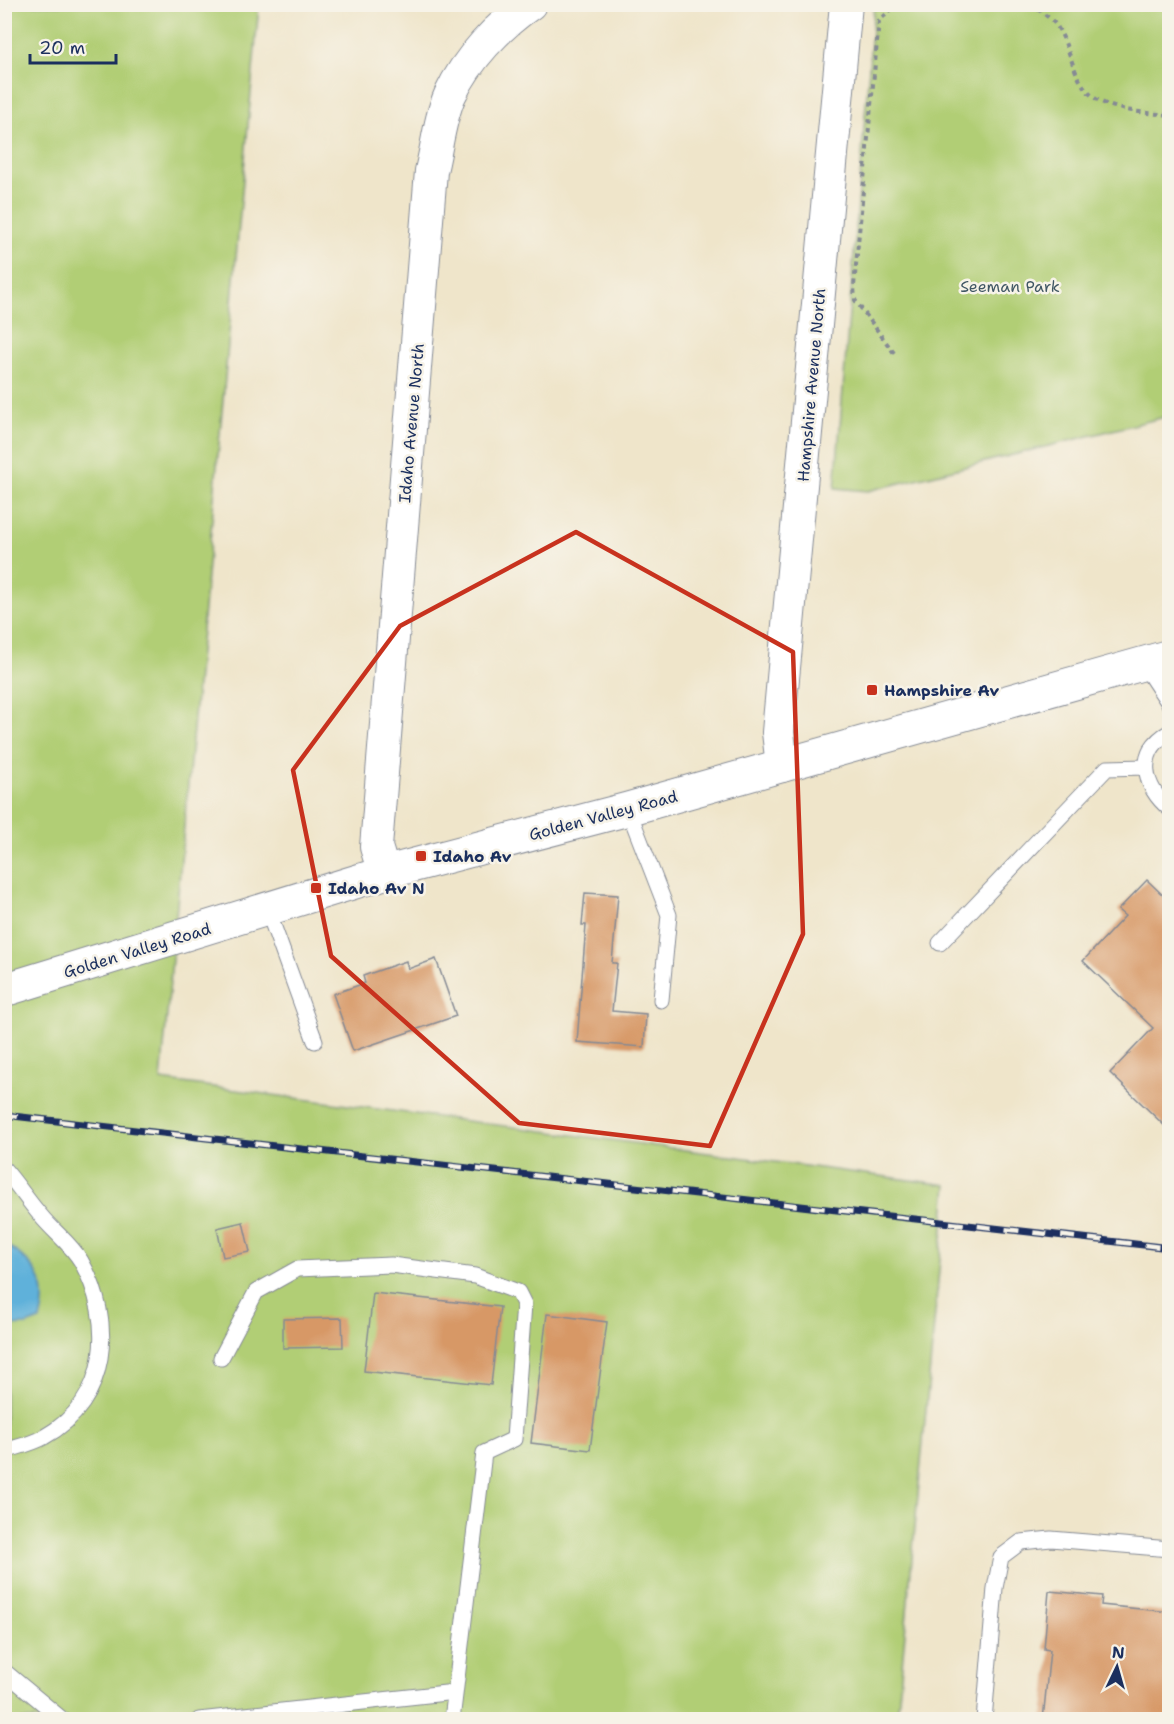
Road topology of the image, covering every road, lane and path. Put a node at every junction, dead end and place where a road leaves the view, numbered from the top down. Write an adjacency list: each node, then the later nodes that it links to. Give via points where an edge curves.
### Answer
1 (530, 4): 14 (street, Idaho Avenue North, via 478,51 450,95 431,171 376,847)
2 (846, 4): 10 (street, Hampshire Avenue North, via 778,732)
3 (897, 4): 6 (path, via 879,21 854,286 855,300)
4 (1030, 4): 5 (path, via 1058,26 1086,92 1120,109)
5 (1170, 115)
6 (894, 353)
7 (1156, 660): 8 (lane); 10 (street, Golden Valley Road)
8 (1170, 705)
9 (1170, 732): 11 (lane, via 1151,750)
10 (782, 766): 13 (street, Golden Valley Road)
11 (1146, 767): 12 (lane, via 1148,784 1157,799); 16 (lane, via 1107,768)
12 (1170, 808)
13 (628, 809): 14 (street, Golden Valley Road); 18 (lane, via 669,915)
14 (384, 873): 15 (street, Golden Valley Road)
15 (268, 911): 17 (street, Golden Valley Road); 19 (lane)
16 (940, 943)
17 (4, 990)
18 (661, 1000)
19 (315, 1041)
20 (4, 1169): 22 (lane, via 79,1258 96,1290 103,1340 99,1366 78,1407 43,1438)
21 (221, 1358): 25 (lane, via 256,1292 297,1269 391,1265 475,1276 518,1292 524,1304 514,1439 484,1453)
22 (4, 1451)
23 (1170, 1549): 30 (lane, via 1051,1539 1022,1542 1000,1557)
24 (4, 1671): 26 (lane)
25 (455, 1692): 28 (lane); 29 (lane)
26 (63, 1719)
27 (199, 1719): 28 (lane)
28 (216, 1719)
29 (452, 1719)
30 (984, 1719)

